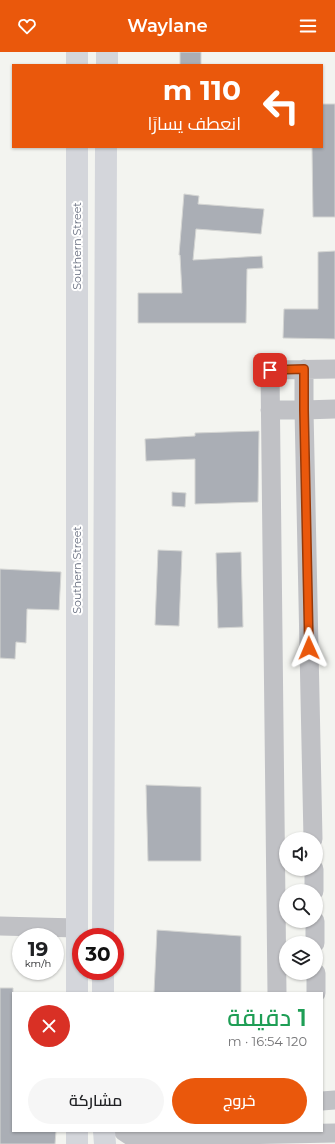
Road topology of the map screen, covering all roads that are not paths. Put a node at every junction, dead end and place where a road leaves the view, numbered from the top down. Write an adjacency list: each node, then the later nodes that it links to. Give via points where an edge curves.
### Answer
1 (77, 52): 3 (main road)
2 (107, 52): 4 (main road)
3 (77, 64)
4 (107, 64)
5 (77, 148): 14 (main road, Southern Street)
6 (106, 148): 15 (main road)
7 (304, 369): 8 (street); 10 (street, via 270,370); 11 (street)
8 (335, 369)
9 (335, 409): 11 (street)
10 (270, 410): 11 (street); 21 (street)
11 (304, 410): 12 (street)
12 (313, 832)
13 (0, 926): 14 (street)
14 (77, 928)
15 (103, 928)
16 (77, 980): 19 (main road, Southern Street)
17 (103, 980): 20 (main road)
18 (316, 980): 22 (street)
19 (77, 992)
20 (103, 992)
21 (277, 992)
22 (316, 992)
23 (335, 1100): 24 (street)
24 (323, 1101)
25 (77, 1132): 29 (main road)
26 (104, 1132): 30 (main road)
27 (124, 1132): 28 (street, via 132,1137)
28 (335, 1133)
29 (77, 1144)
30 (105, 1144)

